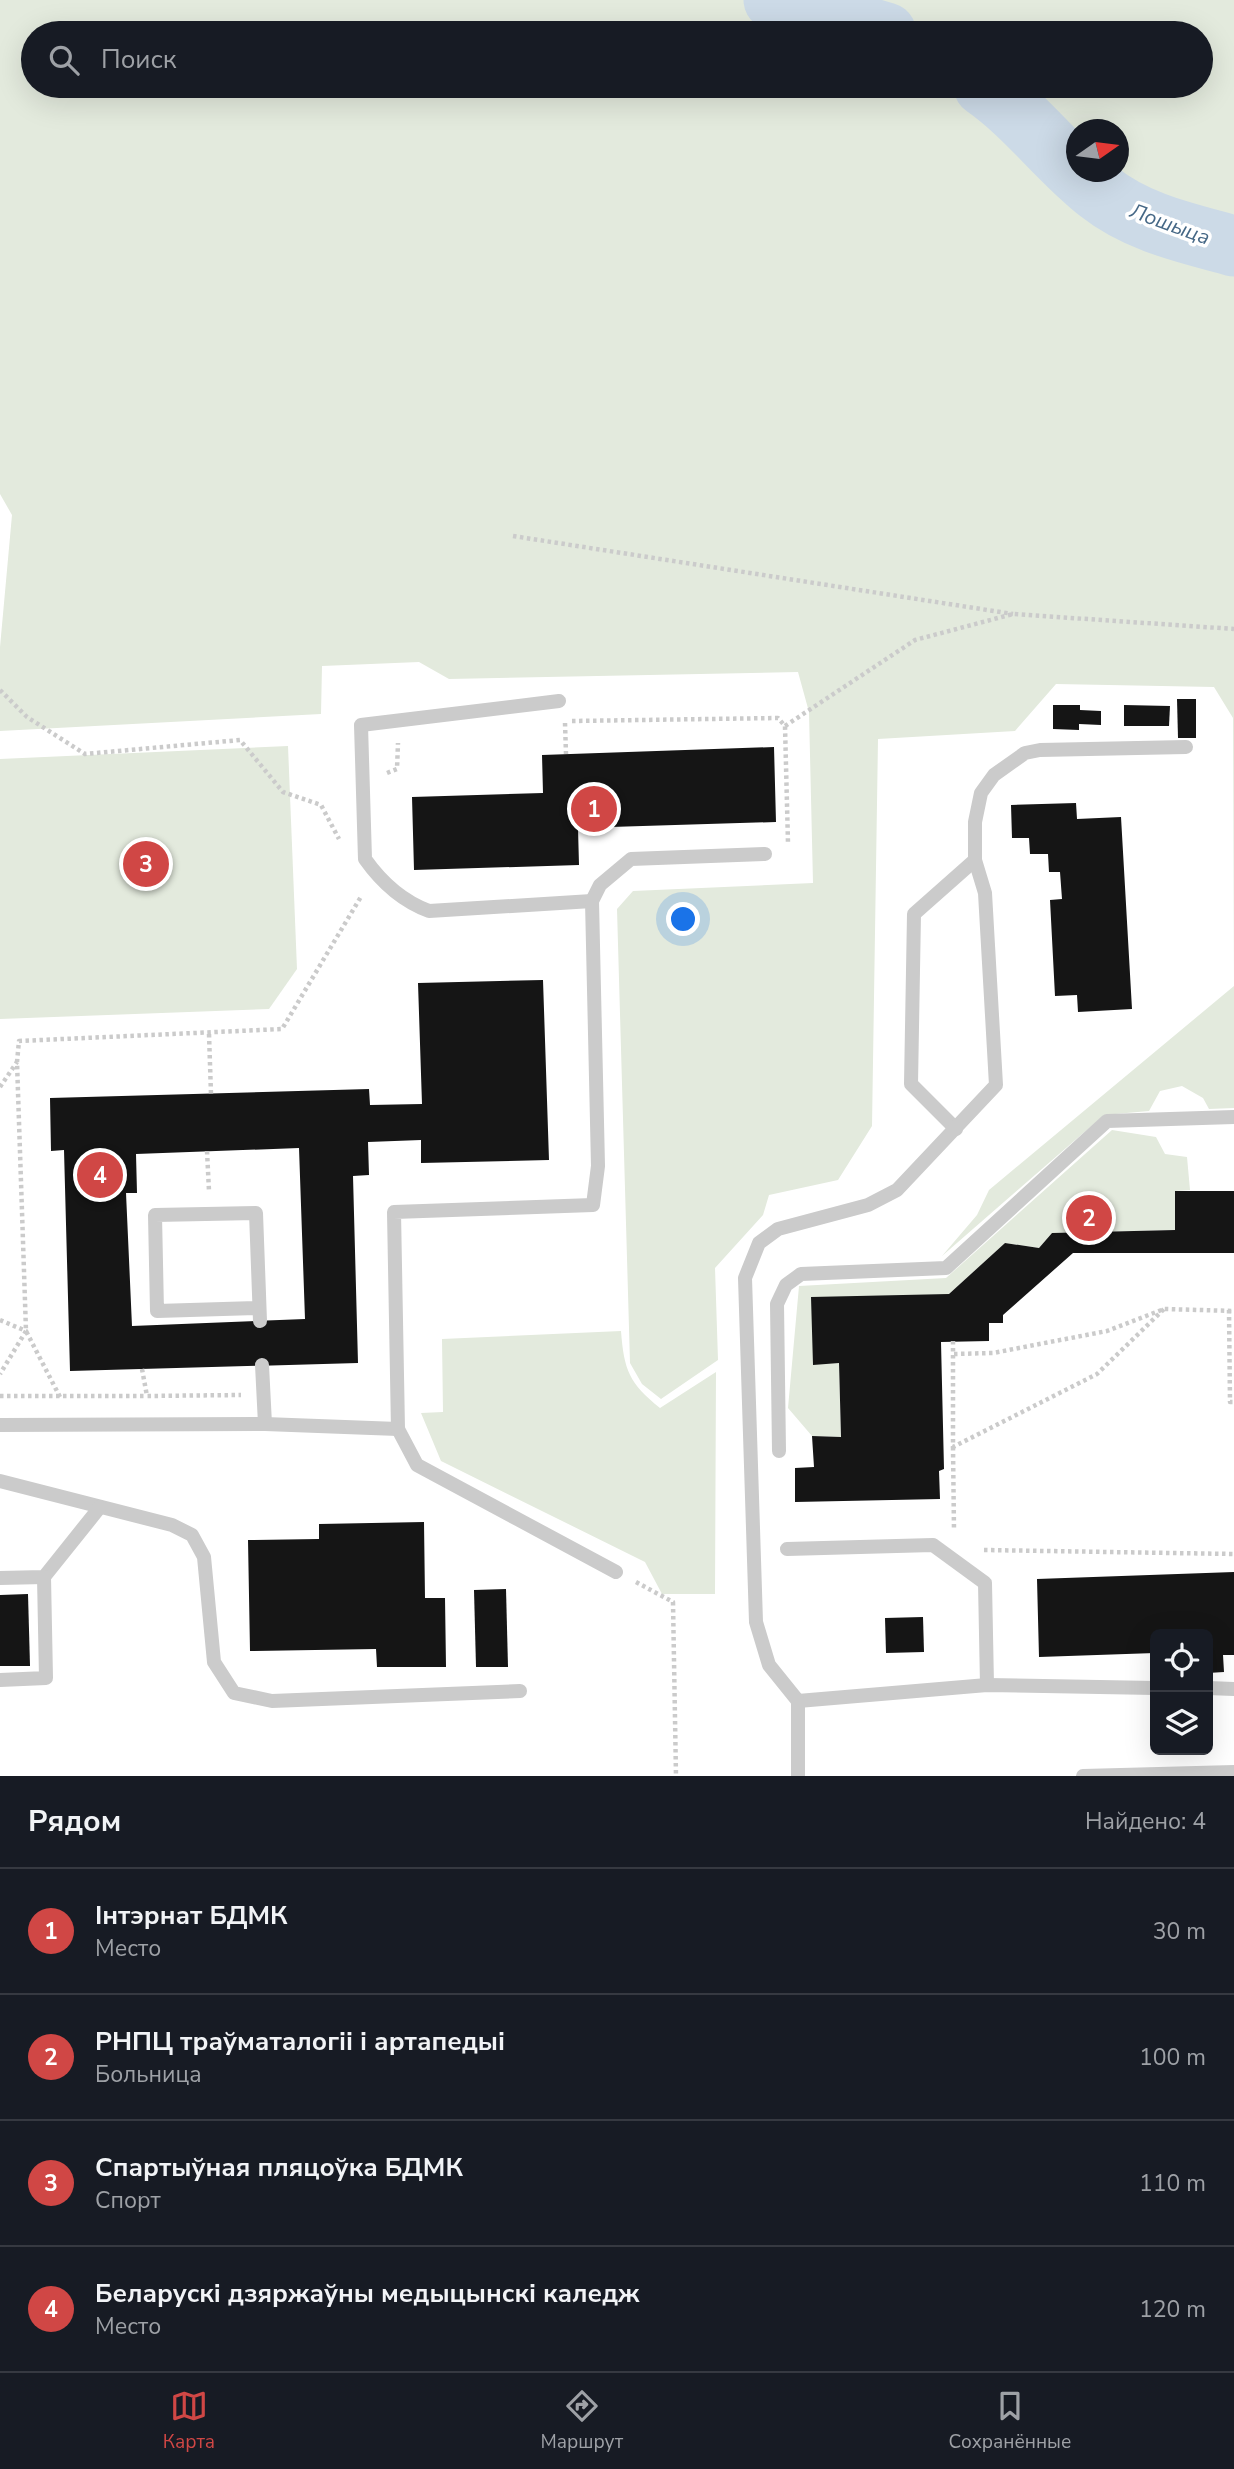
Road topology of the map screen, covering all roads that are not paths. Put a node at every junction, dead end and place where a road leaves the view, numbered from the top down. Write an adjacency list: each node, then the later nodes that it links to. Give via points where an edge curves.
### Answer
1 (559, 701): 5 (lane, via 361,725 365,859 407,903 429,911)
2 (1186, 747): 4 (lane, via 1041,750 1010,761 981,793)
3 (765, 854): 5 (lane, via 631,859 600,885)
4 (975, 860): 7 (lane, via 985,893 996,1085); 7 (lane, via 914,914 911,1084)
5 (592, 901): 12 (lane, via 598,1166 593,1205 394,1212)
6 (1234, 1118): 13 (lane, via 1107,1121 946,1268 801,1274 786,1285 777,1304)
7 (956, 1129): 26 (lane, via 897,1190 868,1205 778,1229 759,1243 745,1278 756,1622 769,1665)
8 (259, 1315): 8 (lane, via 256,1213 155,1215 157,1311)
9 (262, 1365): 10 (lane)
10 (265, 1424): 11 (lane); 12 (lane)
11 (0, 1425)
12 (398, 1429): 17 (lane, via 417,1465)
13 (779, 1451)
14 (0, 1481): 15 (lane)
15 (100, 1507): 18 (lane); 25 (lane, via 172,1525 192,1535 204,1556 214,1662 234,1693 272,1701)
16 (787, 1549): 21 (lane, via 933,1545 985,1583)
17 (616, 1572)
18 (44, 1577): 19 (lane); 20 (lane, via 46,1678)
19 (0, 1578)
20 (0, 1680)
21 (987, 1685): 22 (lane); 26 (lane)
22 (1150, 1688)
23 (1213, 1688): 24 (lane)
24 (1234, 1689)
25 (520, 1691)
26 (798, 1701): 28 (lane)
27 (1234, 1772): 29 (lane)
28 (798, 1776)
29 (1083, 1776)

